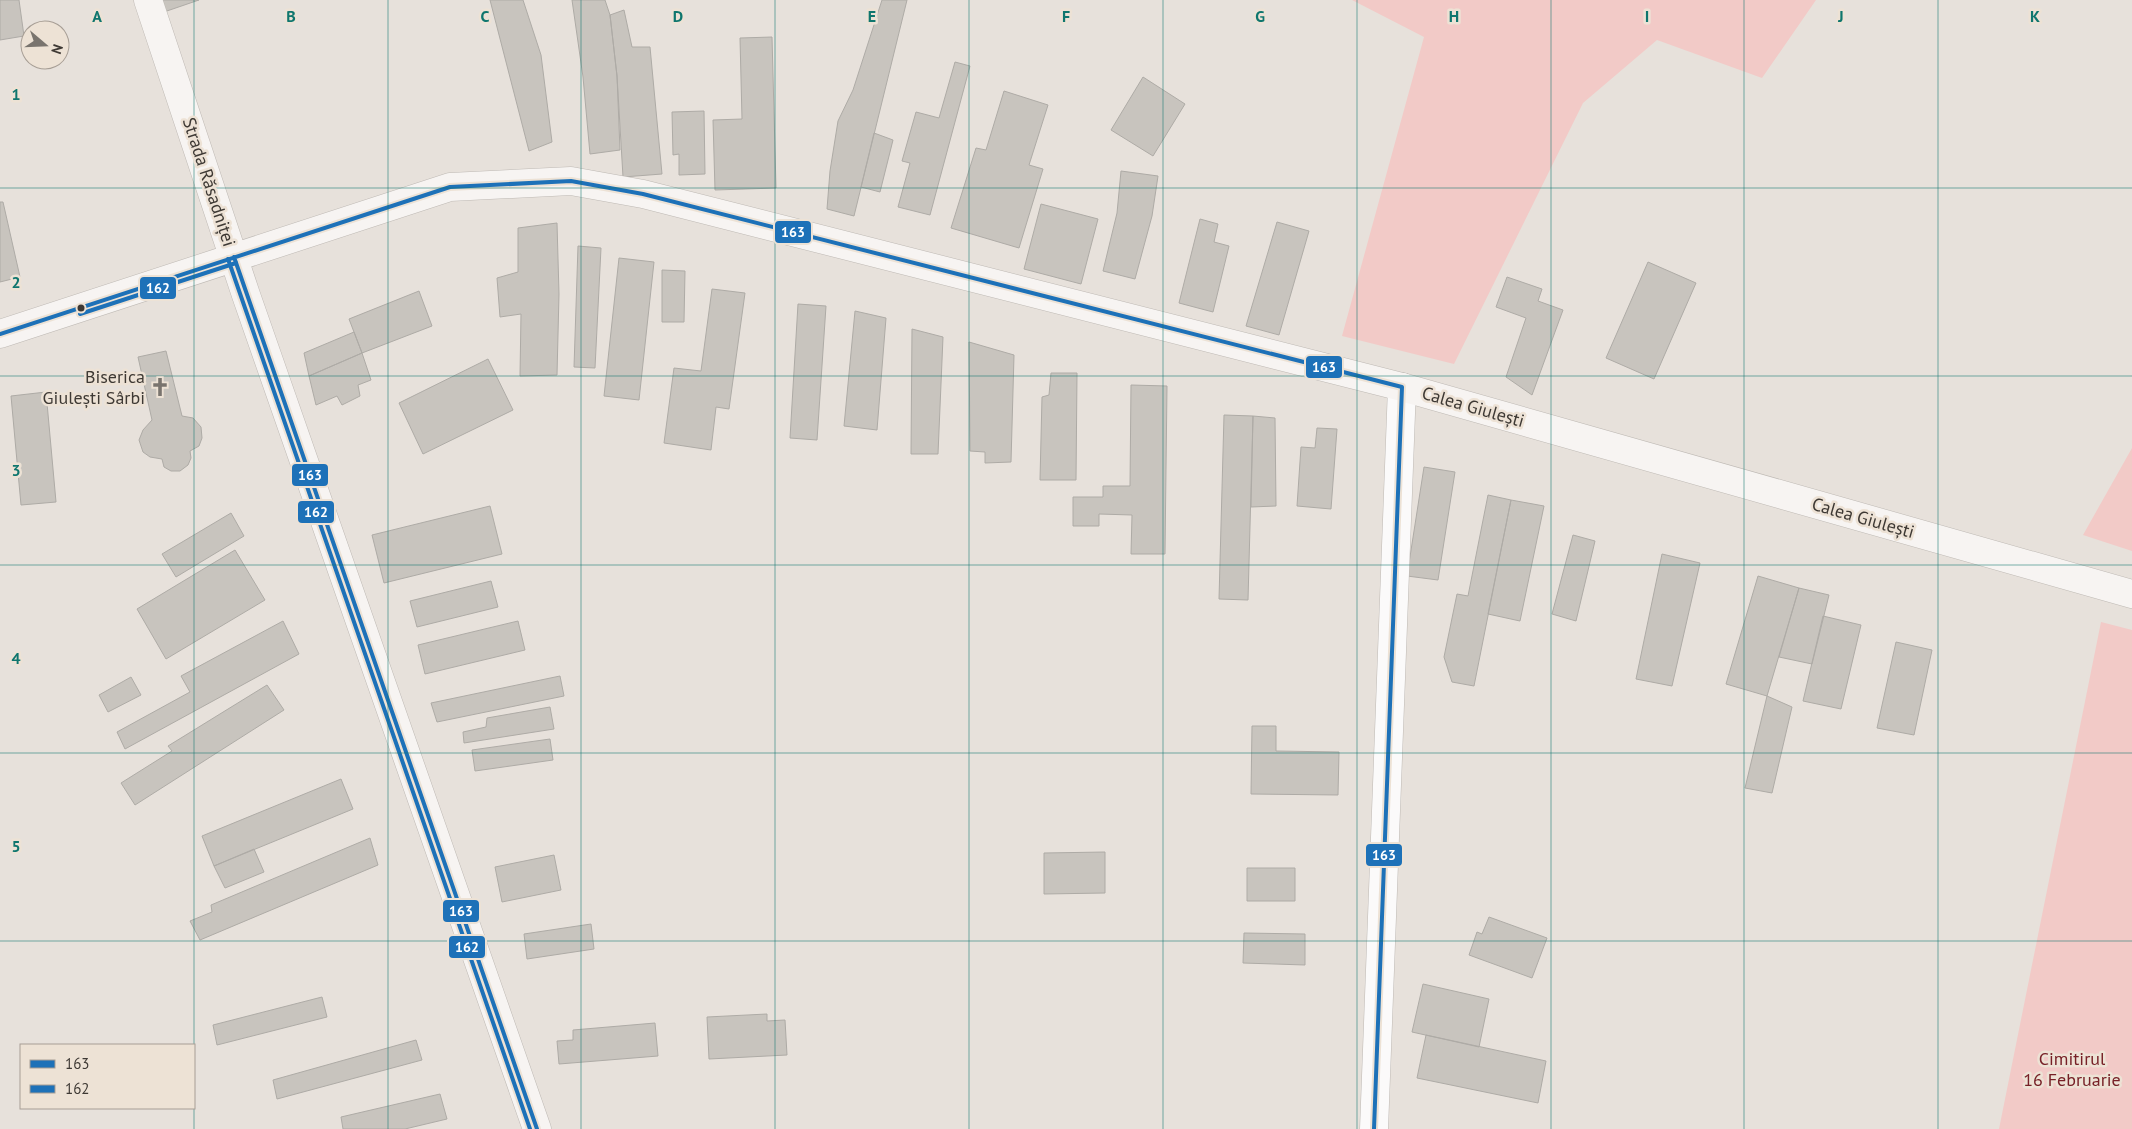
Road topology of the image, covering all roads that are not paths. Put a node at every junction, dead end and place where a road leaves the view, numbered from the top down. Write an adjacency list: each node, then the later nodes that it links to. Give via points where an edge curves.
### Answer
1 (148, 0): 2 (street, Strada Răsadniței)
2 (234, 257): 3 (street, Calea Giulești); 4 (street, Calea Giulești, via 450,187 571,181 643,194); 6 (street, Strada Răsadniței)
3 (0, 334)
4 (1402, 387): 5 (street, Calea Giulești); 7 (street)
5 (2132, 594)
6 (537, 1129)
7 (1374, 1129)

